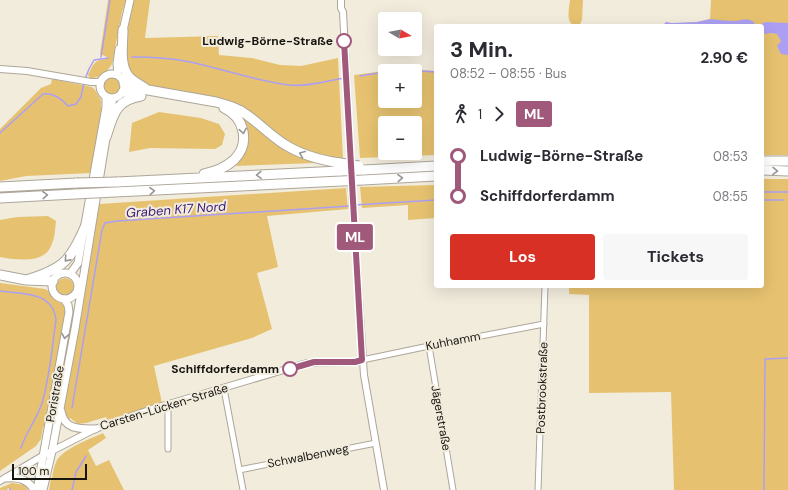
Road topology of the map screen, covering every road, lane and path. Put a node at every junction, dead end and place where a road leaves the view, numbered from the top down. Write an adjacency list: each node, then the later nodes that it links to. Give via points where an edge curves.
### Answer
1 (130, 0): 5 (main road)
2 (341, 0): 4 (street)
3 (345, 0): 4 (street)
4 (343, 12): 36 (street)
5 (123, 30): 7 (main road); 10 (highway, via 122,52 125,70 130,77)
6 (0, 69): 8 (street, via 27,71)
7 (115, 74): 8 (main road, via 105,76); 9 (main road, via 123,80)
8 (100, 84): 11 (main road, via 102,92)
9 (124, 88): 10 (highway); 11 (main road, via 117,97)
10 (152, 92): 12 (highway, via 123,102 114,114); 16 (highway, one-way to 10, via 293,150 246,114 228,105); 20 (highway, one-way to 20, via 221,106 238,118 241,124 243,148 235,159 211,172)
11 (110, 98): 12 (main road, Poristraße); 23 (main road, Poristraße, via 106,107)
12 (106, 137): 24 (main road, Poristraße)
13 (764, 161): 14 (highway)
14 (788, 161)
15 (434, 166): 16 (highway, bridge)
16 (340, 167): 20 (highway, one-way to 20)
17 (764, 170): 18 (highway, one-way to 18)
18 (788, 171)
19 (434, 176): 22 (highway, one-way to 19, bridge)
20 (187, 178): 21 (highway, bridge)
21 (0, 187)
22 (0, 199)
23 (86, 225): 26 (main road, Poristraße); 28 (highway, one-way to 28, via 66,261 54,270)
24 (88, 251): 26 (main road, Poristraße, via 82,267); 34 (main road, Poristraße)
25 (0, 275): 28 (highway)
26 (73, 277): 29 (main road, via 62,273 55,277); 31 (main road, Poristraße, via 78,289)
27 (0, 279): 29 (highway)
28 (26, 280): 29 (highway)
29 (53, 284): 32 (main road, via 57,296)
30 (545, 288): 33 (street, Postbrookstraße)
31 (72, 297): 32 (main road); 34 (main road, Poristraße)
32 (64, 299): 44 (main road, Poristraße, one-way to 44, via 69,312)
33 (544, 324): 35 (street, Kuhhamm); 53 (street, Postbrookstraße)
34 (75, 329): 38 (main road, Poristraße)
35 (428, 346): 36 (street, Kuhhamm); 52 (street, Jägerstraße)
36 (362, 360): 37 (street, Carsten-Lücken-Straße, via 307,363); 41 (street)
37 (224, 388): 39 (street, Carsten-Lücken-Straße); 45 (street)
38 (60, 404): 40 (main road, via 62,417 68,424 79,430); 43 (main road, Poristraße)
39 (168, 405): 40 (street, Carsten-Lücken-Straße); 42 (street)
40 (95, 429): 43 (street, Carsten-Lücken-Straße)
41 (376, 443): 45 (street, Schwalbenweg); 51 (street)
42 (168, 449)
43 (52, 451): 44 (street, Carsten-Lücken-Straße); 49 (main road, Poristraße)
44 (44, 455): 46 (street, Carsten-Lücken-Straße); 48 (main road, Poristraße)
45 (239, 470): 50 (street)
46 (3, 480): 47 (main road, via 20,478 29,483)
47 (34, 490)
48 (37, 490)
49 (43, 490)
50 (243, 490)
51 (384, 490)
52 (453, 490)
53 (538, 490)

